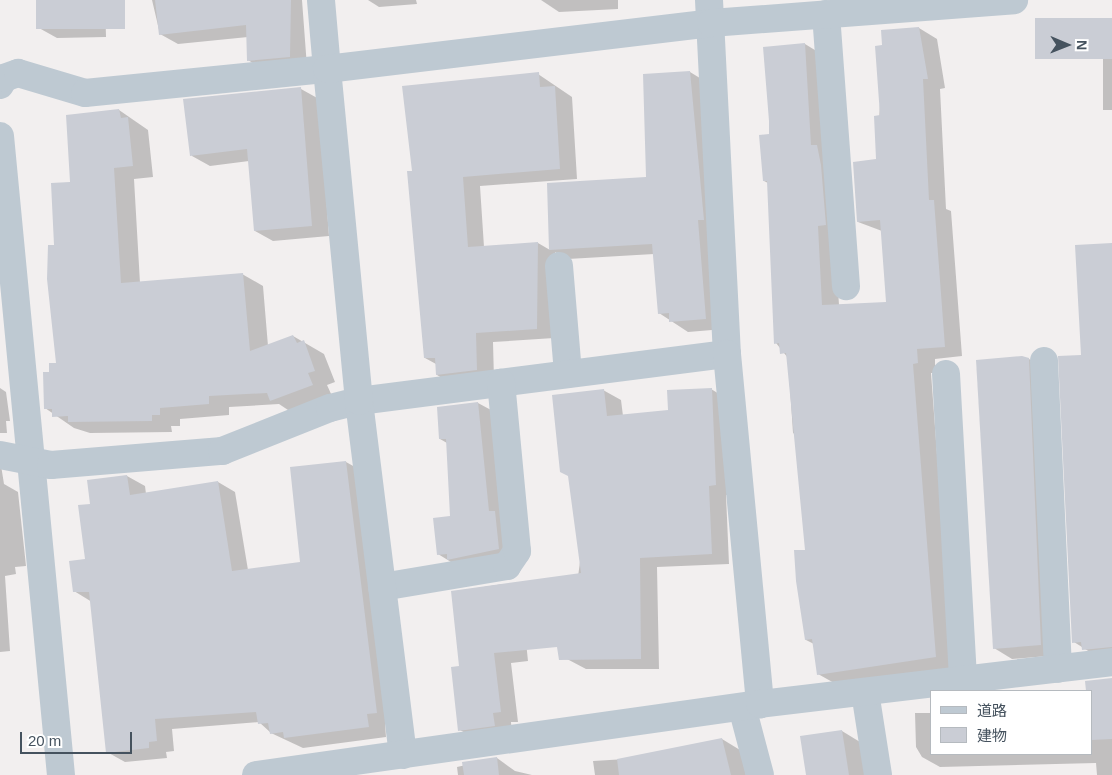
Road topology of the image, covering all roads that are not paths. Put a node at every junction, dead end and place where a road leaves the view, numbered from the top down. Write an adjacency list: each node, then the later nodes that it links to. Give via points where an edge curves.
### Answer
1 (321, 0): 5 (street)
2 (1014, 0): 4 (street)
3 (710, 11): 4 (street); 5 (street); 10 (street)
4 (826, 14): 9 (street)
5 (328, 69): 6 (street, via 85,93 18,73 4,78); 15 (street)
6 (0, 85)
7 (0, 136): 17 (street)
8 (559, 266): 12 (street)
9 (846, 286)
10 (727, 354): 12 (street); 23 (street)
11 (1044, 361): 20 (street)
12 (568, 374): 14 (street)
13 (946, 374): 21 (street)
14 (501, 383): 15 (street); 18 (street, via 517,550 508,566)
15 (358, 401): 17 (street, via 330,408 235,448 51,465); 18 (street)
16 (0, 455): 17 (street)
17 (28, 459): 26 (street)
18 (382, 586): 24 (street)
19 (1112, 662): 20 (street)
20 (1058, 669): 21 (street)
21 (963, 680): 22 (street)
22 (865, 692): 23 (street); 29 (street)
23 (751, 706): 24 (street); 28 (street)
24 (403, 755): 25 (street)
25 (331, 770): 27 (street)
26 (61, 775)
27 (256, 775)
28 (760, 775)
29 (878, 775)

